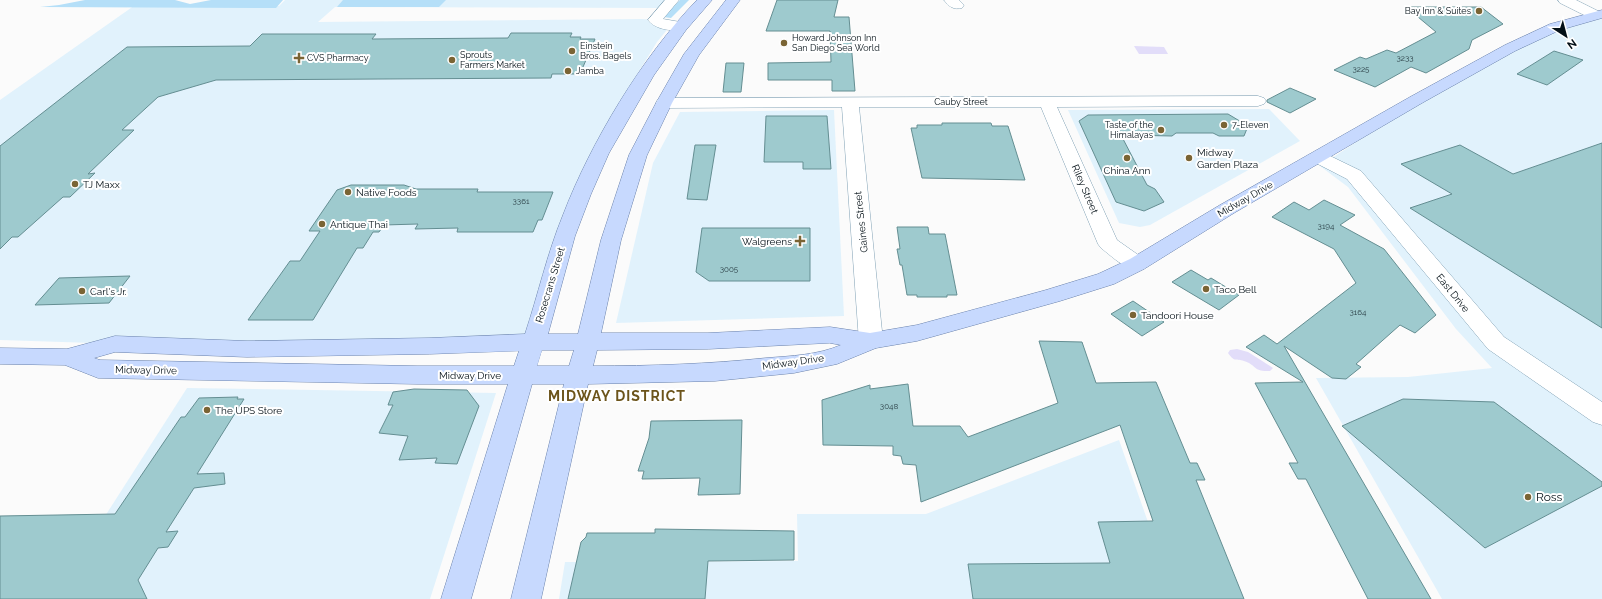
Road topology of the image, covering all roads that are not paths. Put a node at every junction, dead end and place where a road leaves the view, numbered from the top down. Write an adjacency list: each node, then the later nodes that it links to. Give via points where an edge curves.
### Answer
1 (672, 0): 6 (street, via 655,20 660,24)
2 (705, 0): 6 (main road, Rosecrans Street)
3 (733, 0): 9 (main road, via 692,54)
4 (1565, 0): 5 (street)
5 (1598, 15): 11 (main road, Midway Drive, via 1555,27 1510,48)
6 (681, 26): 14 (main road, Rosecrans Street, via 631,99 590,172 565,236)
7 (1258, 101): 8 (street, Cauby Street)
8 (1047, 102): 10 (street, Cauby Street); 12 (street, Riley Street, via 1108,244)
9 (664, 103): 10 (street, Cauby Street); 15 (main road, via 638,155 629,182 611,240)
10 (850, 103): 13 (street, Gaines Street)
11 (1318, 157): 12 (main road, Midway Drive); 20 (street, East Drive, via 1354,175 1496,342)
12 (1137, 264): 13 (main road, Midway Drive, via 1106,279 1052,296 917,333)
13 (871, 341): 15 (main road, Midway Drive, via 824,335 708,341); 19 (main road, Midway Drive, via 837,356 782,365 714,372)
14 (533, 342): 15 (main road, Midway Drive); 17 (main road, Midway Drive, via 247,349 115,344); 18 (main road, Rosecrans Street)
15 (588, 342): 19 (main road)
16 (0, 356): 17 (main road, Midway Drive)
17 (67, 357): 18 (main road, Midway Drive, via 102,370)
18 (523, 375): 19 (main road, Midway Drive); 21 (main road, Rosecrans Street)
19 (579, 375): 22 (main road)
20 (1602, 415)
21 (456, 599)
22 (526, 599)

